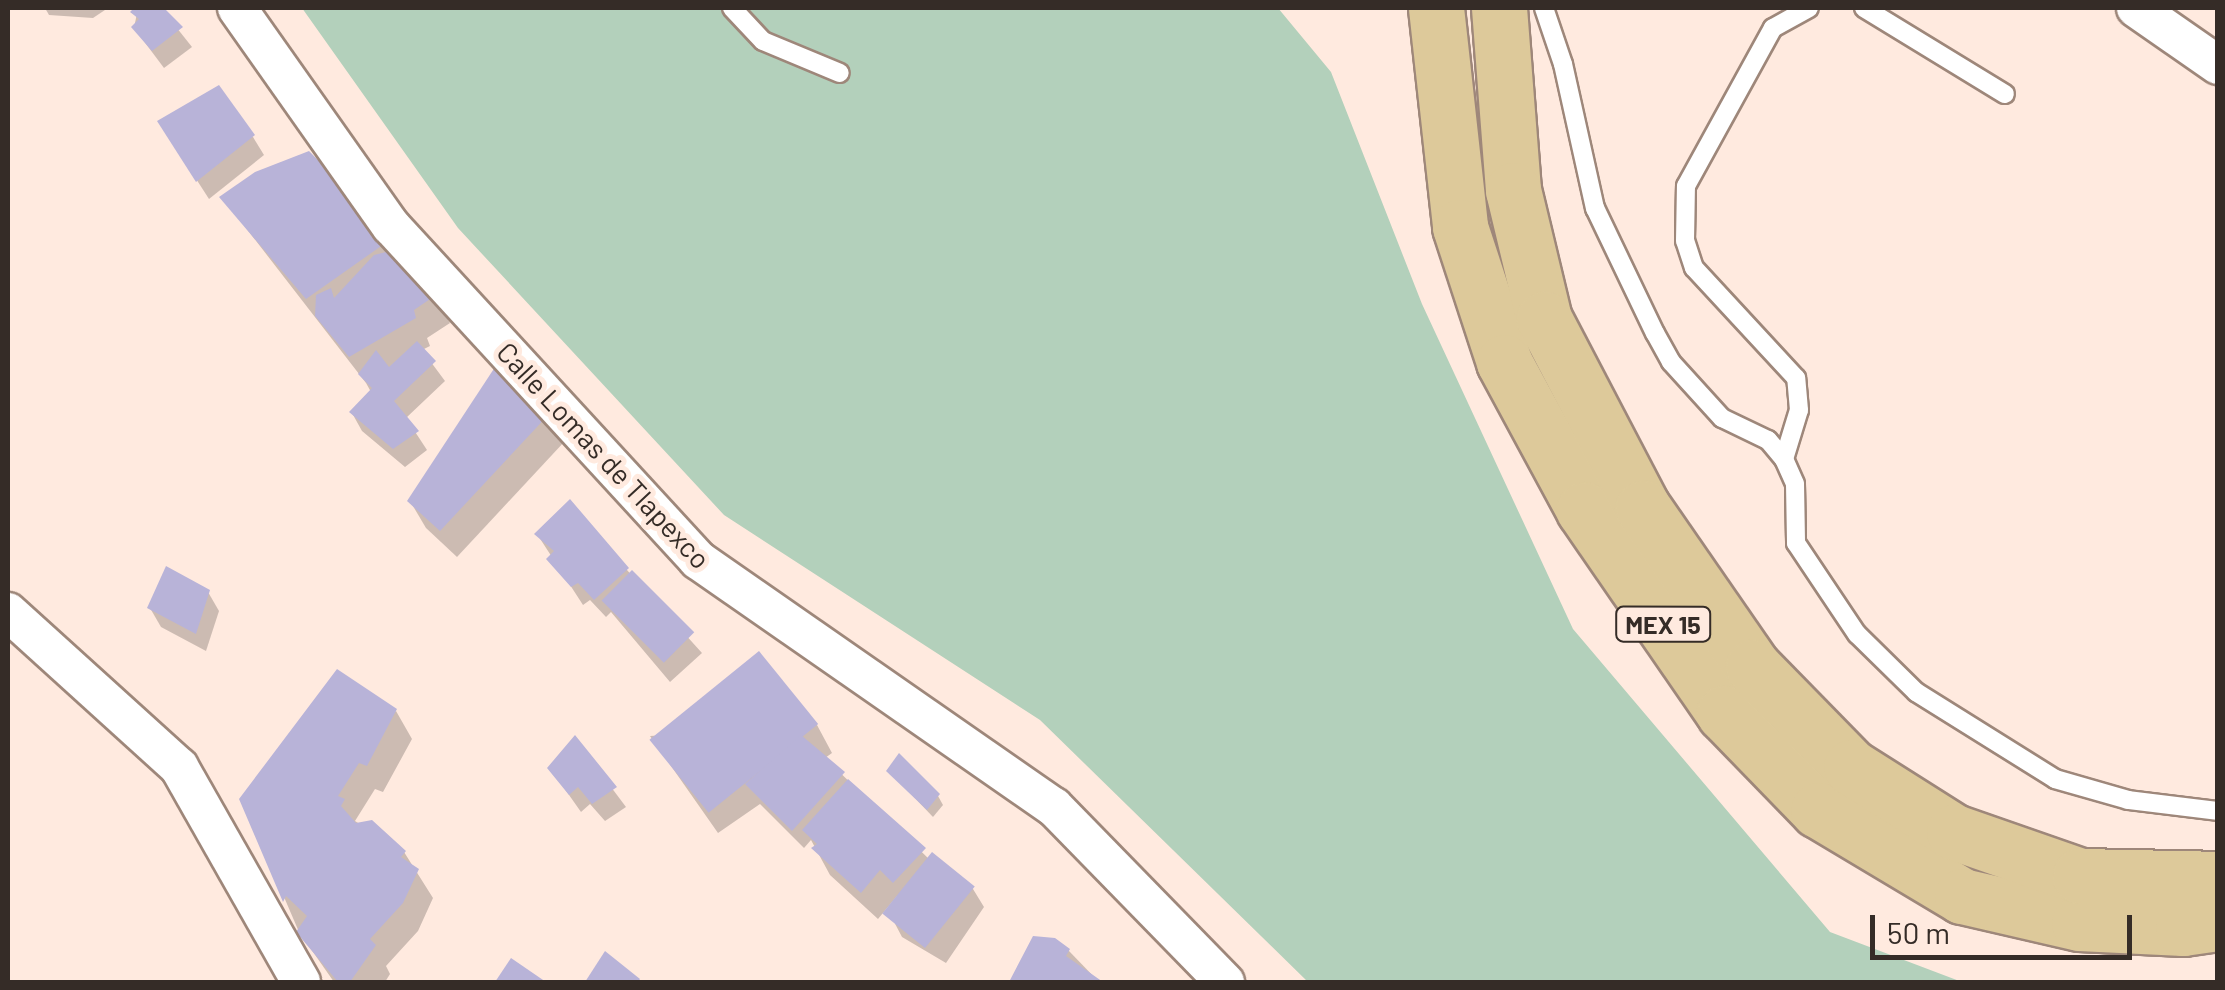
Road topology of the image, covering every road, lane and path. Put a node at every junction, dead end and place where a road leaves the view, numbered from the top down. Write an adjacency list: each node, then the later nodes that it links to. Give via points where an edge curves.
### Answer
1 (238, 8): 18 (street, Calle Lomas de Tlapexco, via 391,226 698,560 1054,807)
2 (732, 8): 10 (lane, via 764,41)
3 (1436, 8): 16 (main road, MEX 15, via 1460,227 1504,362 1584,510 1724,713 1818,810 1962,896 2079,922 2182,928)
4 (1499, 8): 15 (main road, MEX 15, via 1513,190 1544,319 1633,491 1753,668 1852,767 1954,832 2080,876)
5 (1544, 8): 12 (lane, via 1595,208 1655,333 1671,362 1722,418 1768,440)
6 (1809, 8): 12 (lane, via 1773,28 1686,186 1685,241 1694,268 1796,378 1799,410)
7 (1864, 8): 11 (lane)
8 (2136, 8): 9 (street)
9 (2218, 65)
10 (840, 72)
11 (2006, 94)
12 (1784, 459): 14 (lane, via 1796,484 1796,543 1857,634 1916,692 2055,779 2128,800)
13 (8, 612): 17 (street, via 179,767)
14 (2218, 811)
15 (2218, 878)
16 (2218, 923)
17 (300, 982)
18 (1226, 982)

